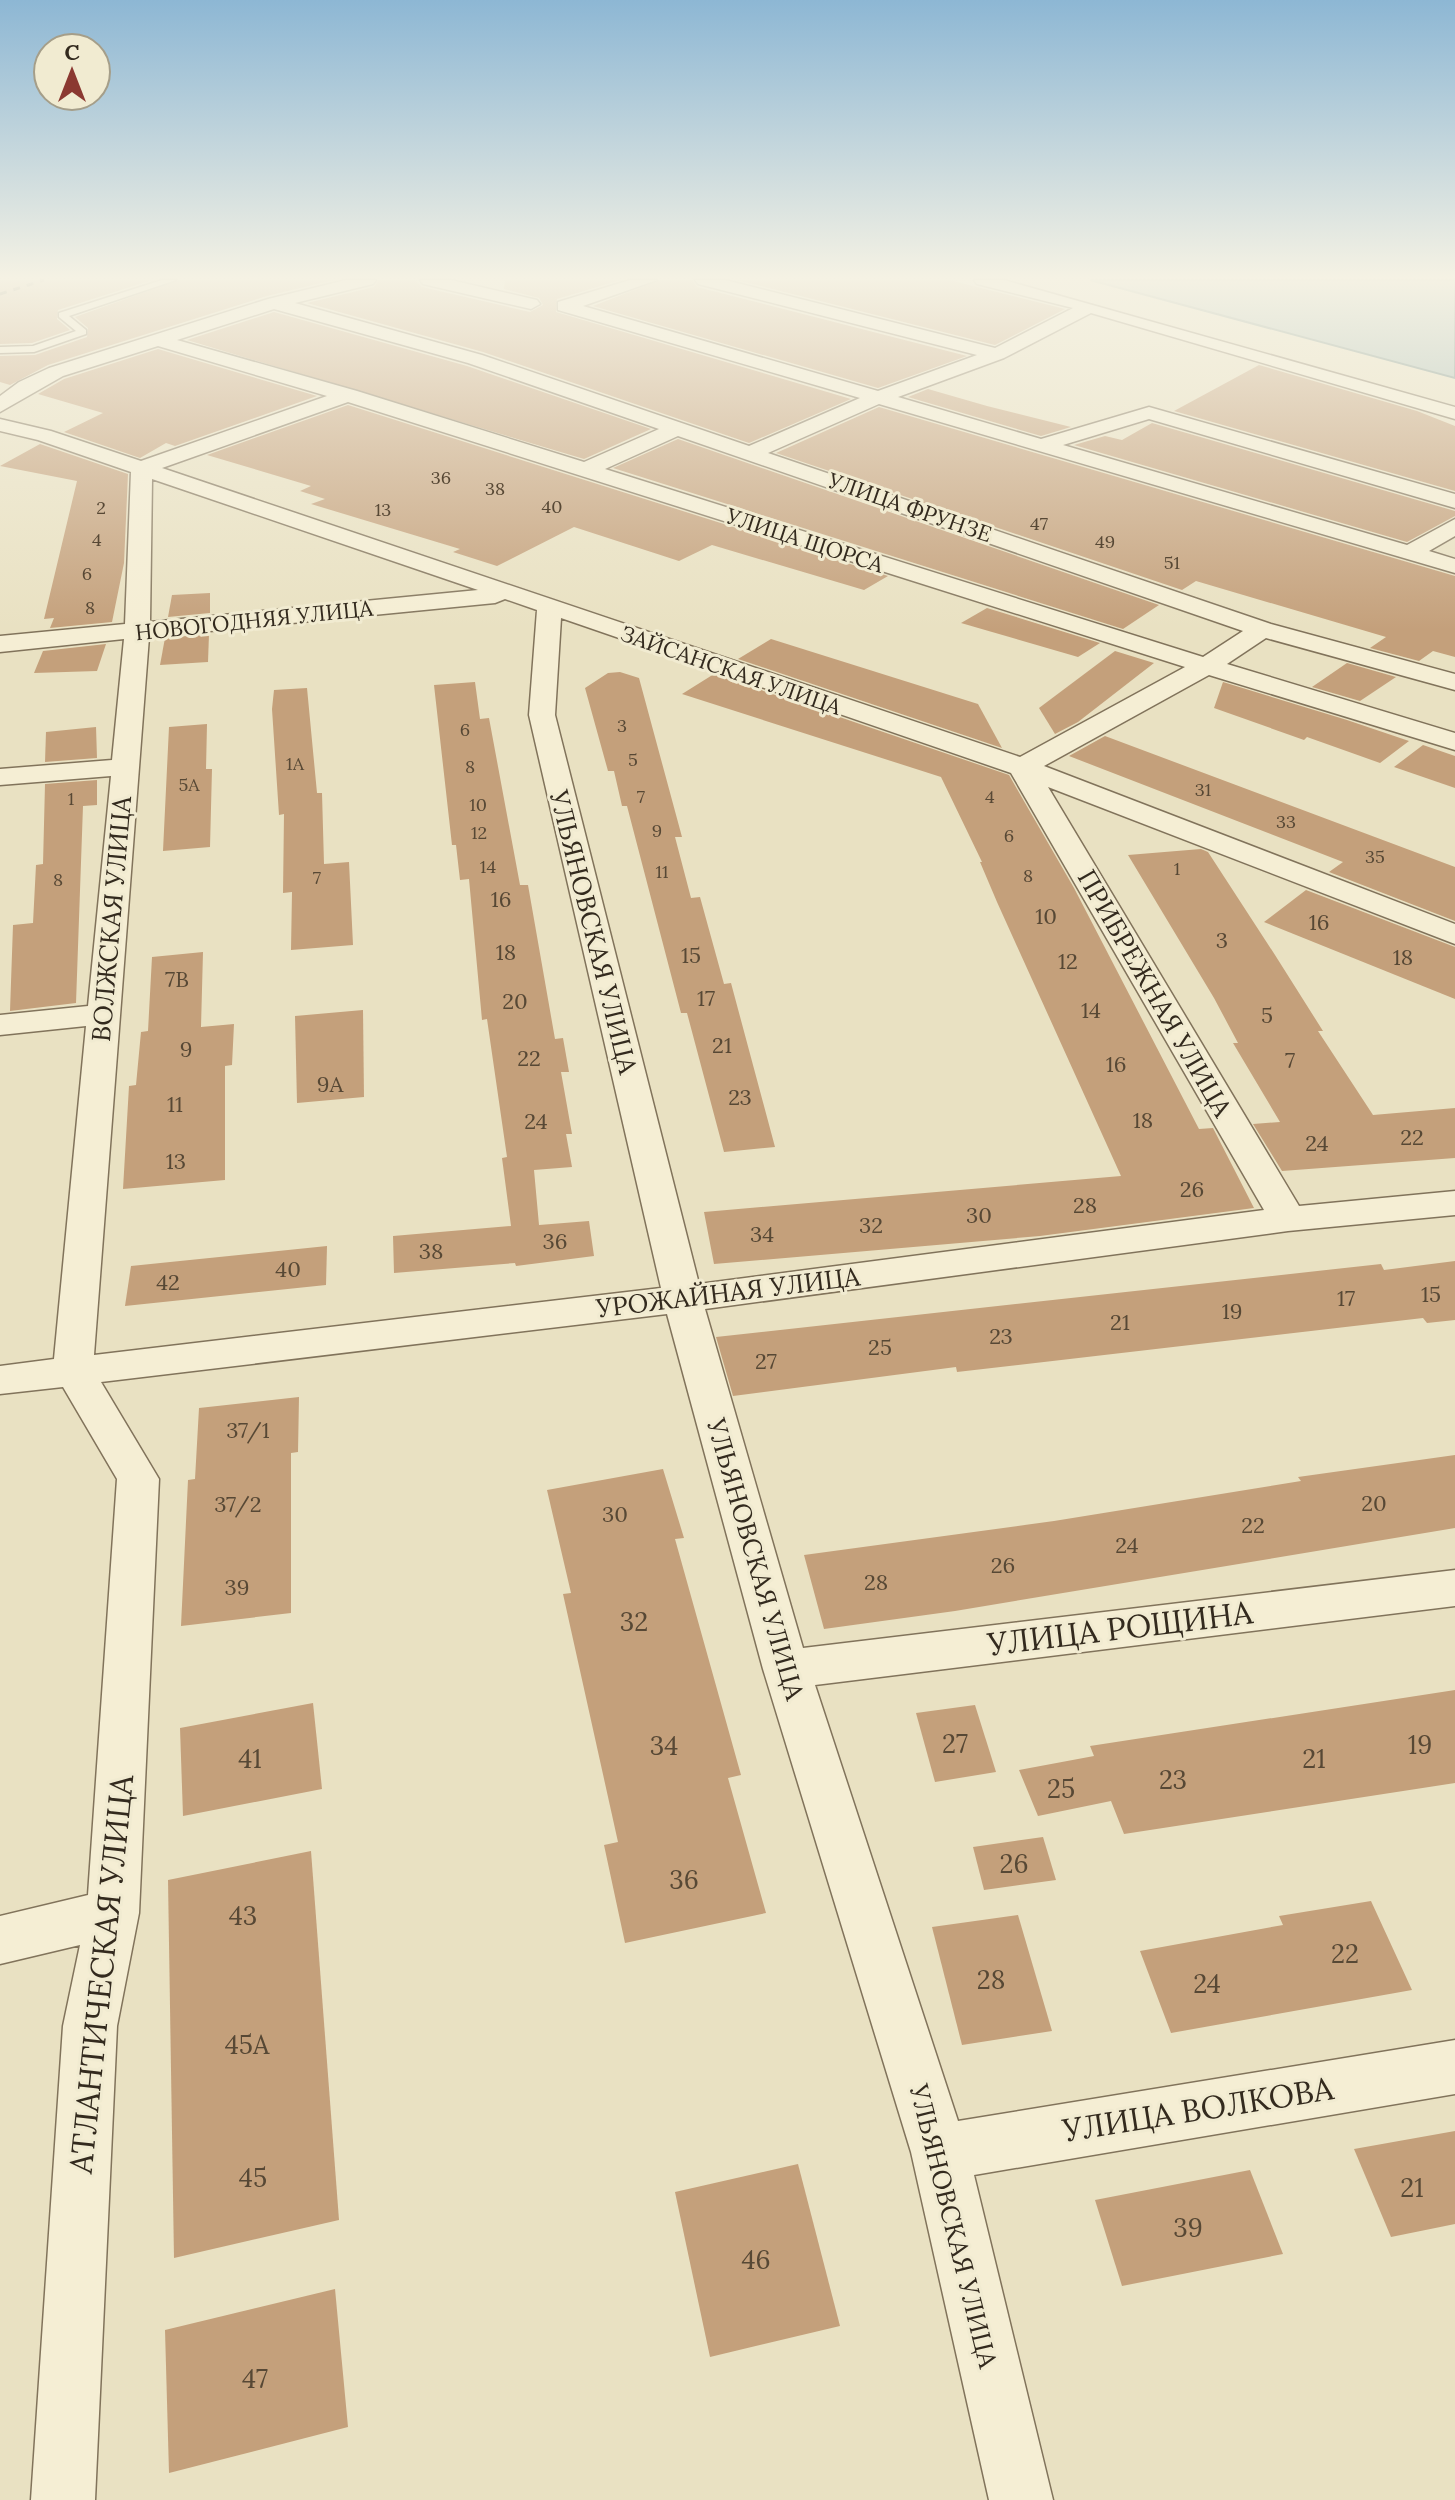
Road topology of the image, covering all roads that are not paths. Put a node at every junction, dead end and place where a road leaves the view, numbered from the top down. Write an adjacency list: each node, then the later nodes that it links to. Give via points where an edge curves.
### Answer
1 (345, 397): 13 (street)
2 (355, 397): 14 (street, УЛИЦА ЩОРСА)
3 (586, 397): 10 (street, УЛИЦА ФРУНЗЕ)
4 (867, 397): 7 (street)
5 (881, 397): 7 (street)
6 (1399, 397): 8 (street)
7 (875, 399): 11 (street); 12 (street)
8 (1455, 413)
9 (0, 425): 13 (street, ЗАЙСАНСКАЯ УЛИЦА)
10 (678, 428): 12 (street, УЛИЦА ФРУНЗЕ); 14 (street)
11 (1041, 445): 15 (street, via 1149,413); 17 (street)
12 (752, 452): 20 (street, УЛИЦА ФРУНЗЕ)
13 (142, 468): 19 (street, ЗАЙСАНСКАЯ УЛИЦА); 21 (street, ВОЛЖСКАЯ УЛИЦА)
14 (585, 470): 23 (street, УЛИЦА ЩОРСА)
15 (1455, 501)
16 (1455, 526): 17 (street)
17 (1410, 553): 18 (street)
18 (1455, 566)
19 (528, 602): 21 (street, НОВОГОДНЯЯ УЛИЦА); 27 (street, ЗАЙСАНСКАЯ УЛИЦА); 34 (street, УЛЬЯНОВСКАЯ УЛИЦА, via 542,715)
20 (1262, 629): 23 (street); 24 (street, УЛИЦА ФРУНЗЕ)
21 (137, 632): 22 (street, НОВОГОДНЯЯ УЛИЦА); 26 (street, ВОЛЖСКАЯ УЛИЦА)
22 (0, 644)
23 (1205, 667): 25 (street, УЛИЦА ЩОРСА); 27 (street)
24 (1455, 682)
25 (1455, 742)
26 (125, 767): 28 (street); 30 (street, ВОЛЖСКАЯ УЛИЦА)
27 (1022, 767): 29 (street, ЗАЙСАНСКАЯ УЛИЦА); 33 (street, ПРИБРЕЖНАЯ УЛИЦА)
28 (0, 777)
29 (1455, 935)
30 (102, 1015): 31 (street); 35 (street, ВОЛЖСКАЯ УЛИЦА)
31 (0, 1025)
32 (1455, 1203): 33 (street, УРОЖАЙНАЯ УЛИЦА)
33 (1288, 1219): 34 (street, УРОЖАЙНАЯ УЛИЦА)
34 (683, 1299): 35 (street, УРОЖАЙНАЯ УЛИЦА); 38 (street, УЛЬЯНОВСКАЯ УЛИЦА)
35 (73, 1370): 36 (street, УРОЖАЙНАЯ УЛИЦА); 39 (street, АТЛАНТИЧЕСКАЯ УЛИЦА, via 138,1479)
36 (0, 1380)
37 (1455, 1588): 38 (street, УЛИЦА РОЩИНА)
38 (786, 1669): 42 (street, УЛЬЯНОВСКАЯ УЛИЦА)
39 (113, 1913): 40 (street); 43 (street, АТЛАНТИЧЕСКАЯ УЛИЦА, via 90,2026)
40 (0, 1940)
41 (1455, 2067): 42 (street, УЛИЦА ВОЛКОВА)
42 (940, 2152): 44 (street, УЛЬЯНОВСКАЯ УЛИЦА)
43 (63, 2500)
44 (1021, 2500)

